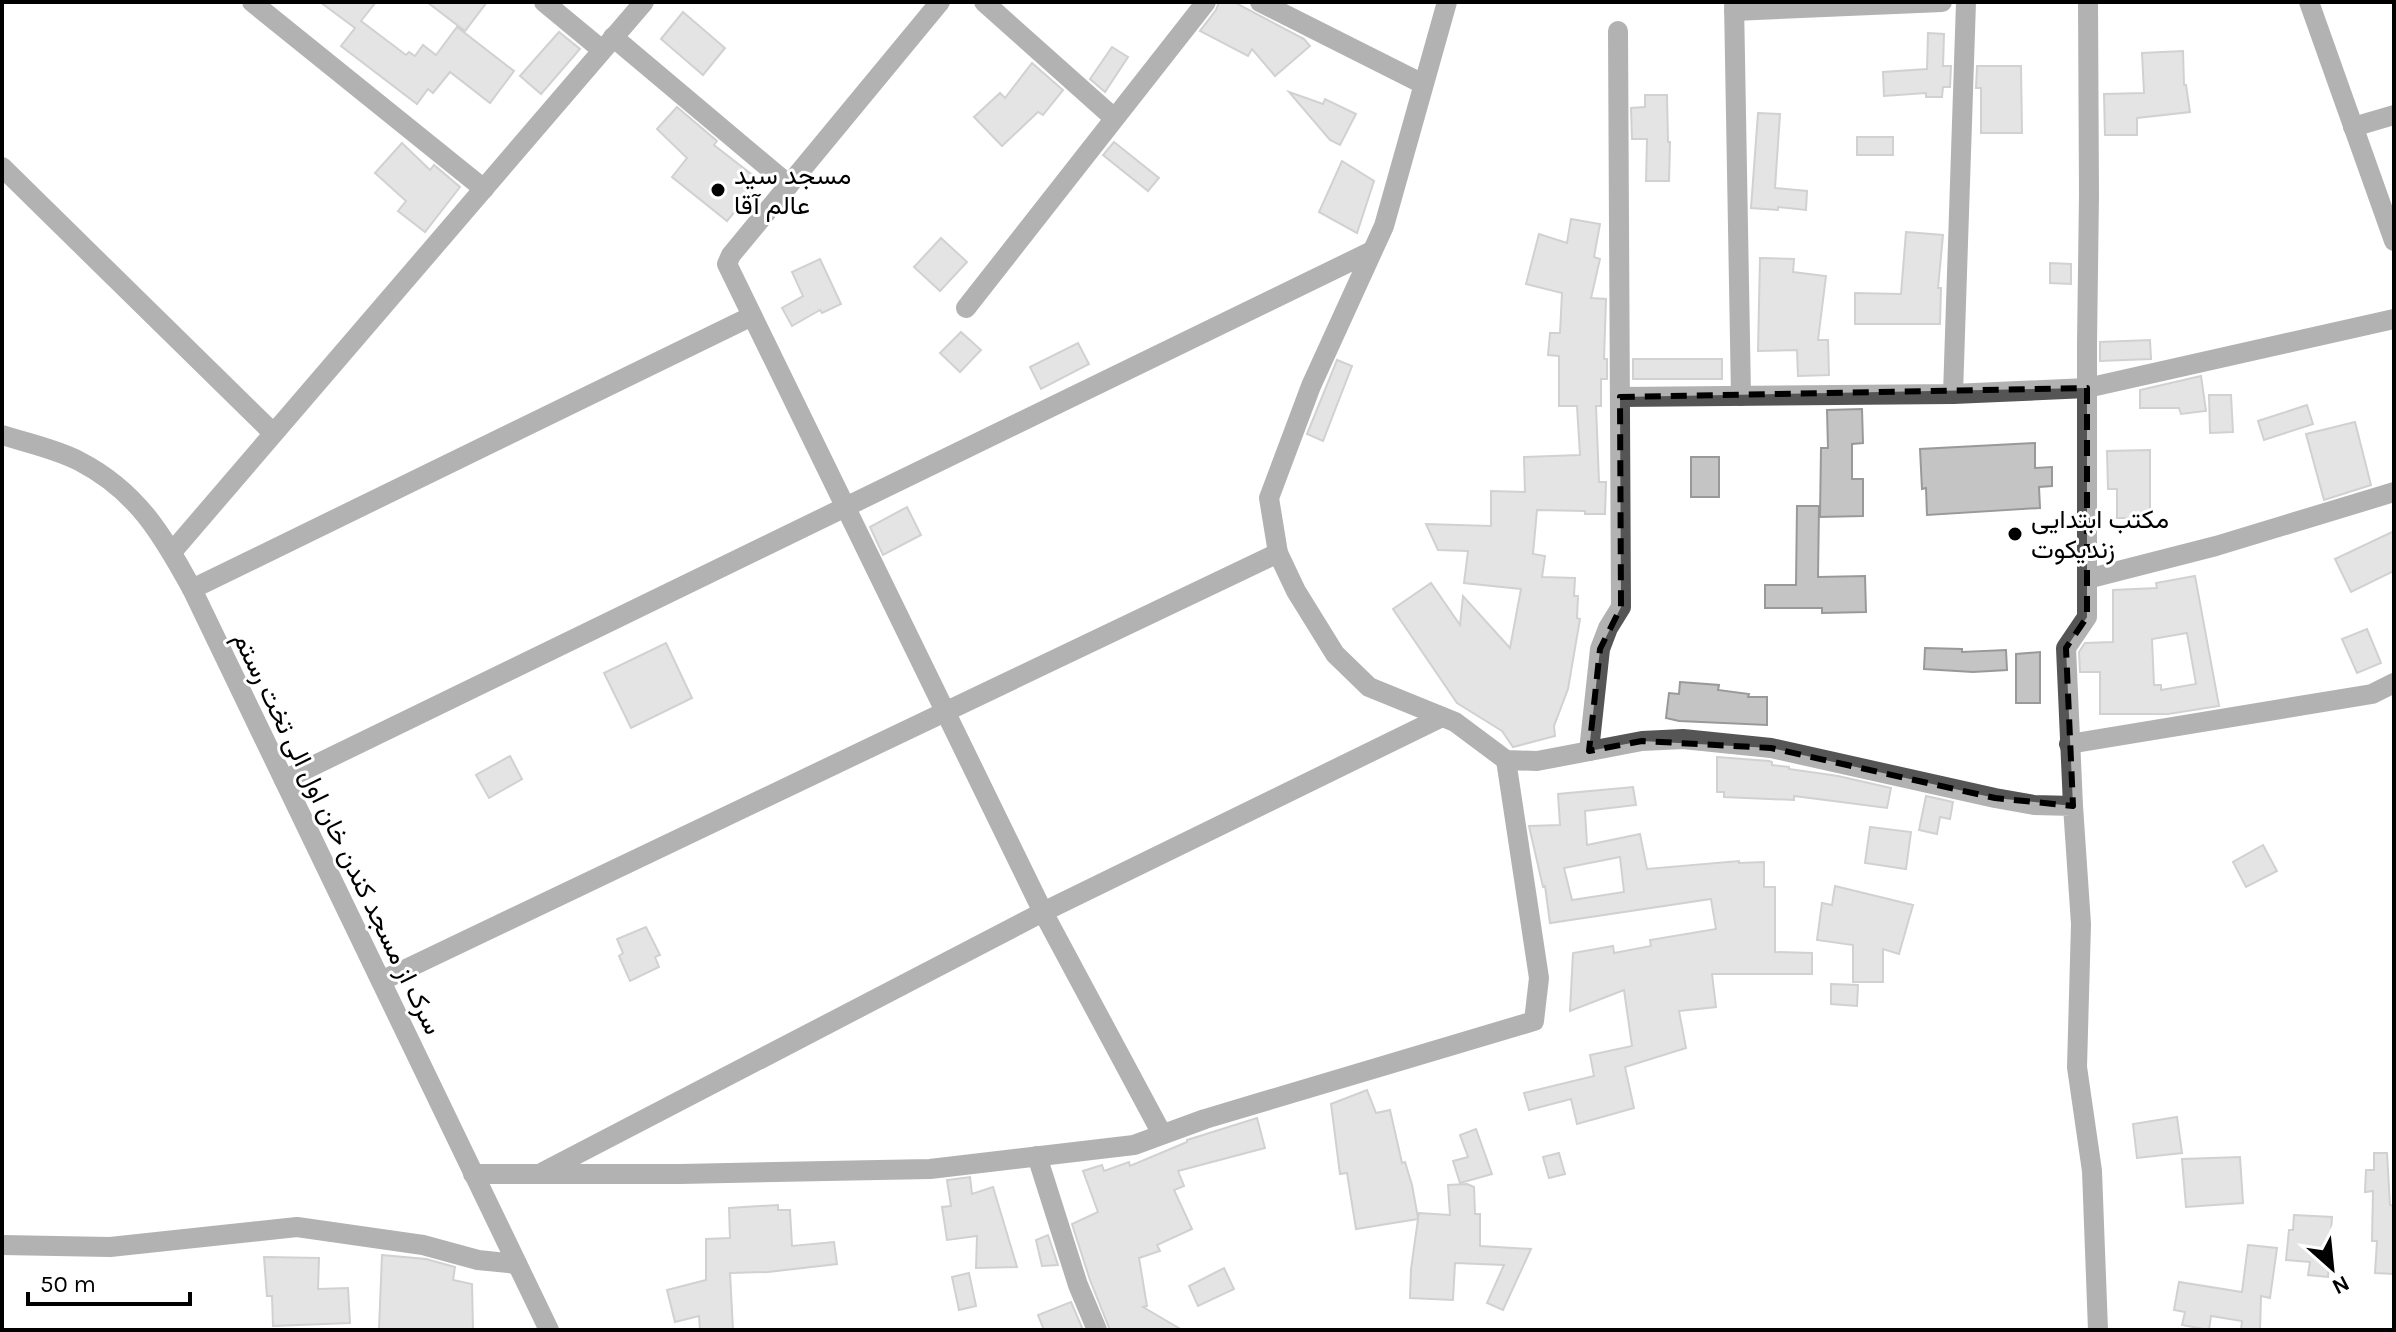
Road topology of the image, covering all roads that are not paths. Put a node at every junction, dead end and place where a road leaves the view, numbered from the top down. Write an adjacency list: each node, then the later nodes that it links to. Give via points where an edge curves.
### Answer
1 (252, 2): 22 (street)
2 (544, 2): 15 (street)
3 (644, 2): 15 (street)
4 (940, 2): 21 (street)
5 (984, 2): 18 (street)
6 (1206, 2): 18 (street)
7 (1260, 2): 16 (street)
8 (1447, 2): 16 (street)
9 (1942, 2): 13 (street)
10 (1966, 2): 29 (street)
11 (2088, 2): 28 (street)
12 (2309, 2): 19 (street)
13 (1734, 7): 30 (street)
14 (1618, 31): 31 (street)
15 (608, 44): 21 (street); 22 (street)
16 (1423, 84): 24 (street, via 1384,226)
17 (2394, 115): 19 (street)
18 (1114, 118): 25 (street)
19 (2353, 127): 23 (street)
20 (2, 167): 32 (street)
21 (789, 185): 26 (street, via 727,264)
22 (484, 189): 32 (street)
23 (2394, 241)
24 (1372, 251): 35 (street); 37 (street, via 1311,386 1269,498)
25 (966, 308)
26 (752, 316): 35 (street); 39 (street)
27 (2394, 319): 28 (street)
28 (2087, 388): 29 (street); 38 (street)
29 (1953, 394): 30 (street)
30 (1741, 396): 31 (street)
31 (1620, 397): 44 (street, via 1621,607 1600,649)
32 (273, 433): 36 (street)
33 (2, 435): 36 (street, سرک از مسجد کندن خان اول الی تخت رستم, via 76,459 117,483)
34 (2394, 492): 38 (street)
35 (845, 507): 41 (street); 46 (street)
36 (172, 552): 39 (street, سرک از مسجد کندن خان اول الی تخت رستم)
37 (1278, 553): 41 (street); 42 (street, via 1335,654 1369,687)
38 (2087, 579): 43 (street, via 2087,617 2066,648)
39 (192, 589): 46 (street, سرک از مسجد کندن خان اول الی تخت رستم)
40 (2394, 683): 43 (street, via 2372,694)
41 (945, 712): 48 (street); 49 (street)
42 (1442, 717): 45 (street); 48 (street)
43 (2069, 744): 47 (street)
44 (1589, 751): 45 (street, via 1537,761); 47 (street, via 1683,739 1771,748 2034,805)
45 (1506, 760): 50 (street, via 1539,978 1534,1021)
46 (284, 780): 49 (street, سرک از مسجد کندن خان اول الی تخت رستم)
47 (2073, 806): 58 (street, via 2081,924 2077,1067 2092,1171)
48 (1043, 912): 50 (street); 53 (street)
49 (381, 981): 52 (street, سرک از مسجد کندن خان اول الی تخت رستم)
50 (1162, 1134): 51 (street, via 1134,1145)
51 (1037, 1156): 53 (street, via 930,1169); 57 (street)
52 (473, 1174): 53 (street); 55 (street, سرک از مسجد کندن خان اول الی تخت رستم)
53 (540, 1174)
54 (2, 1245): 55 (street, via 110,1247 297,1227)
55 (517, 1264): 56 (street, سرک از مسجد کندن خان اول الی تخت رستم)
56 (549, 1330)
57 (1097, 1330)
58 (2098, 1330)

